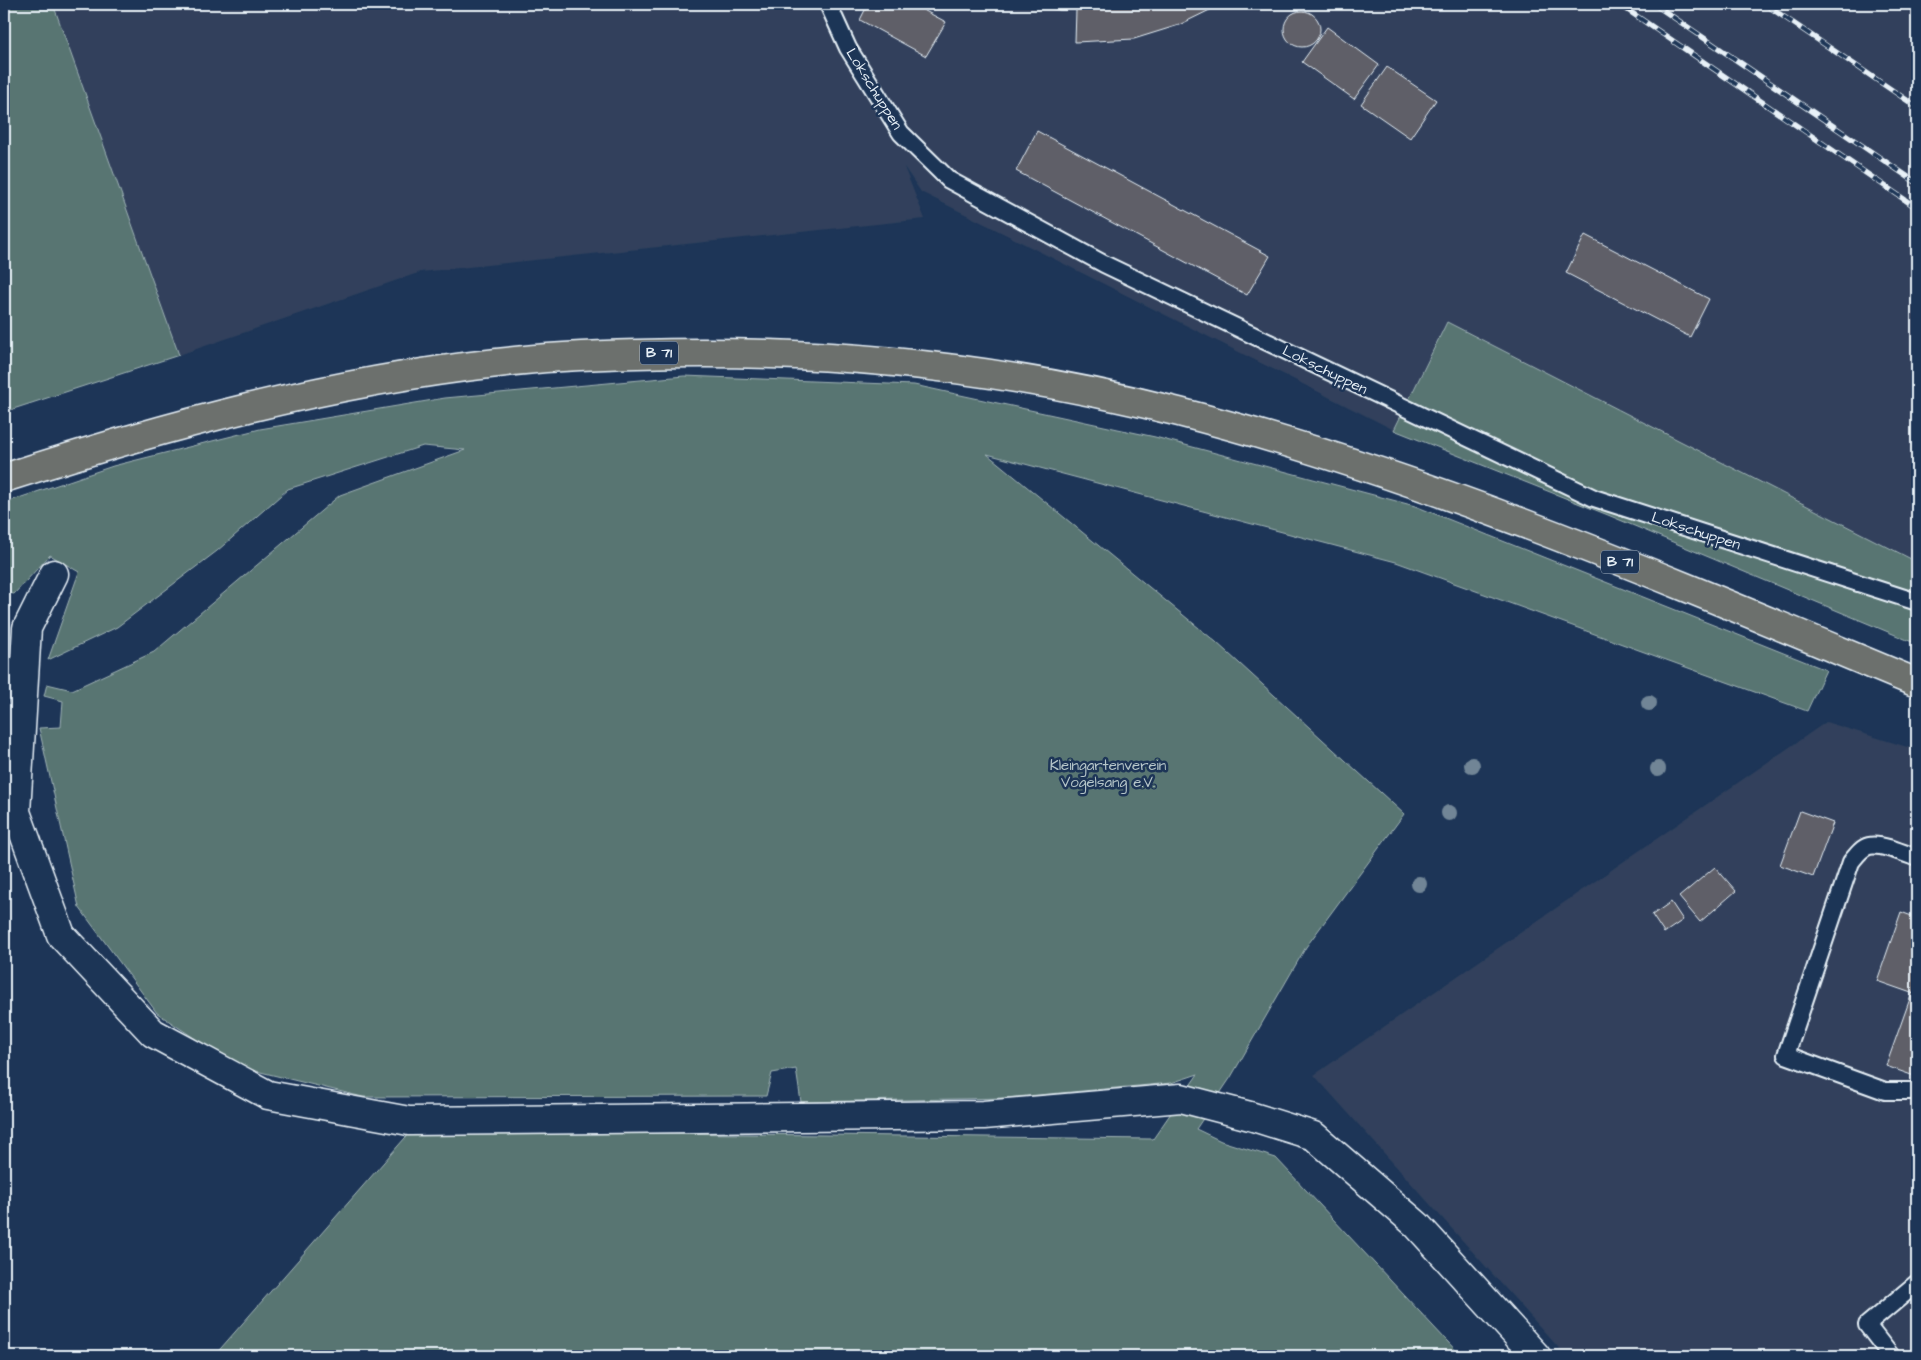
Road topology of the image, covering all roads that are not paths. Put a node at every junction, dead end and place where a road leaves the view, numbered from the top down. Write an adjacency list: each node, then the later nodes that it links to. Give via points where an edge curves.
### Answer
1 (828, 4): 4 (lane, Lokschuppen, via 848,48 901,133 949,180 1104,264 1594,498)
2 (4, 478): 5 (main road, B 71, via 164,429 262,404 334,388 500,362 682,352 848,357 932,366 1103,394 1319,452 1554,536)
3 (54, 574): 9 (street, via 27,628 16,812 61,935 153,1033 268,1095 409,1121 984,1115 1181,1098 1314,1136 1417,1225)
4 (1917, 602)
5 (1917, 683)
6 (1917, 858): 7 (lane, via 1882,846 1870,846 1851,862 1786,1056 1885,1091)
7 (1917, 1091)
8 (1917, 1282): 10 (lane, via 1867,1325)
9 (1536, 1356)
10 (1891, 1356)

